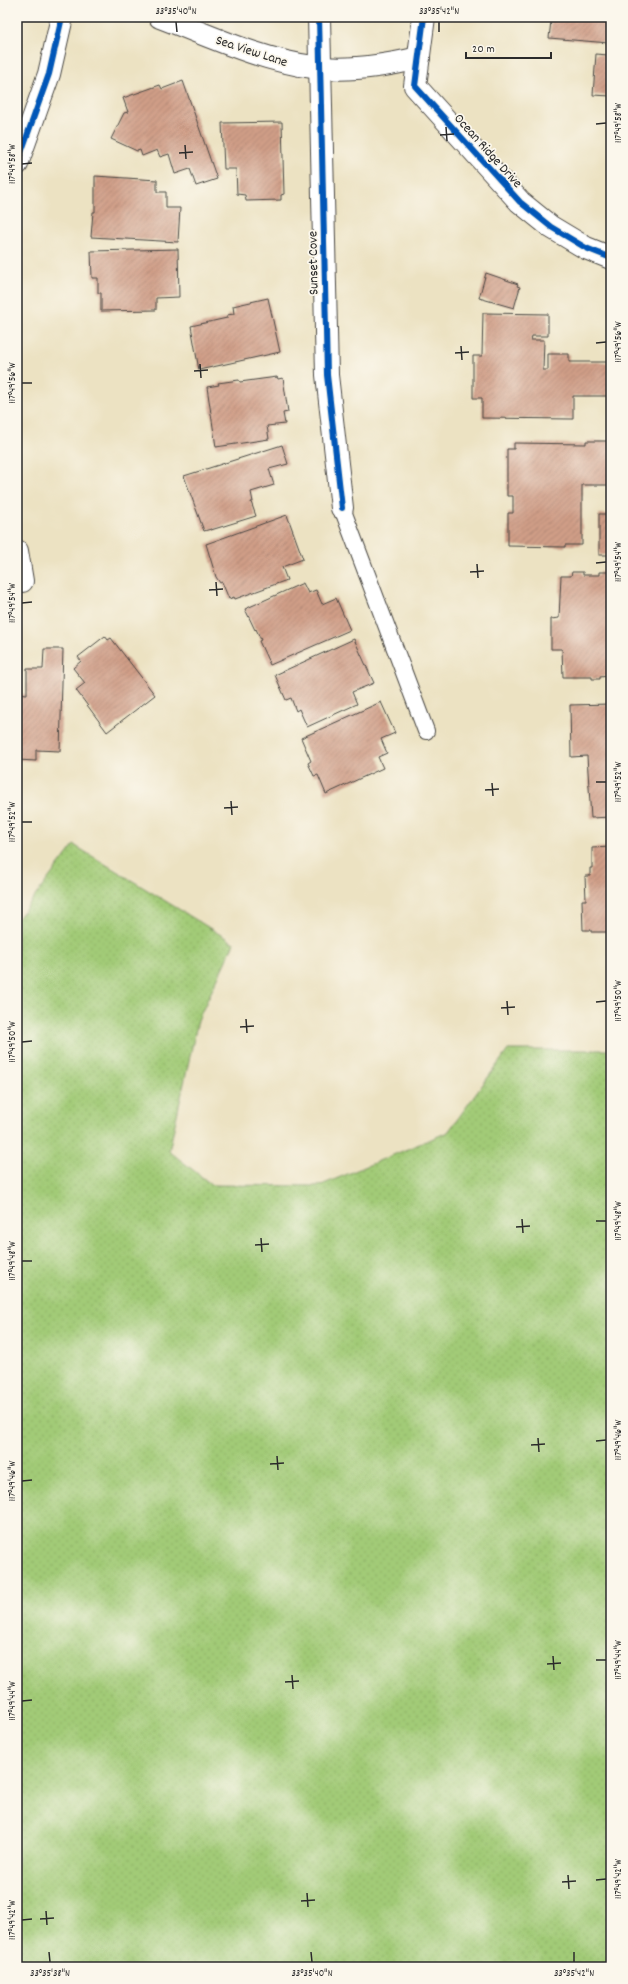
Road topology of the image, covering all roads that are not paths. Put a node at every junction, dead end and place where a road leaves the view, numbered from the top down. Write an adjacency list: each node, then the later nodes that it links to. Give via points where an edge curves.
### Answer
1 (62, 17): 7 (street, via 49,74)
2 (160, 17): 6 (street, Sea View Lane, via 268,58)
3 (319, 17): 6 (street, Sunset Cove)
4 (424, 17): 5 (street, Ocean Ridge Drive)
5 (419, 58): 6 (street, Sea View Lane, via 364,67); 8 (street, Ocean Ridge Drive, via 415,86 520,202 551,227 586,248)
6 (320, 68): 9 (street, Sunset Cove, via 327,376)
7 (17, 164)
8 (611, 258)
9 (342, 508): 12 (lane)
10 (17, 551): 11 (street)
11 (22, 581)
12 (426, 730)

